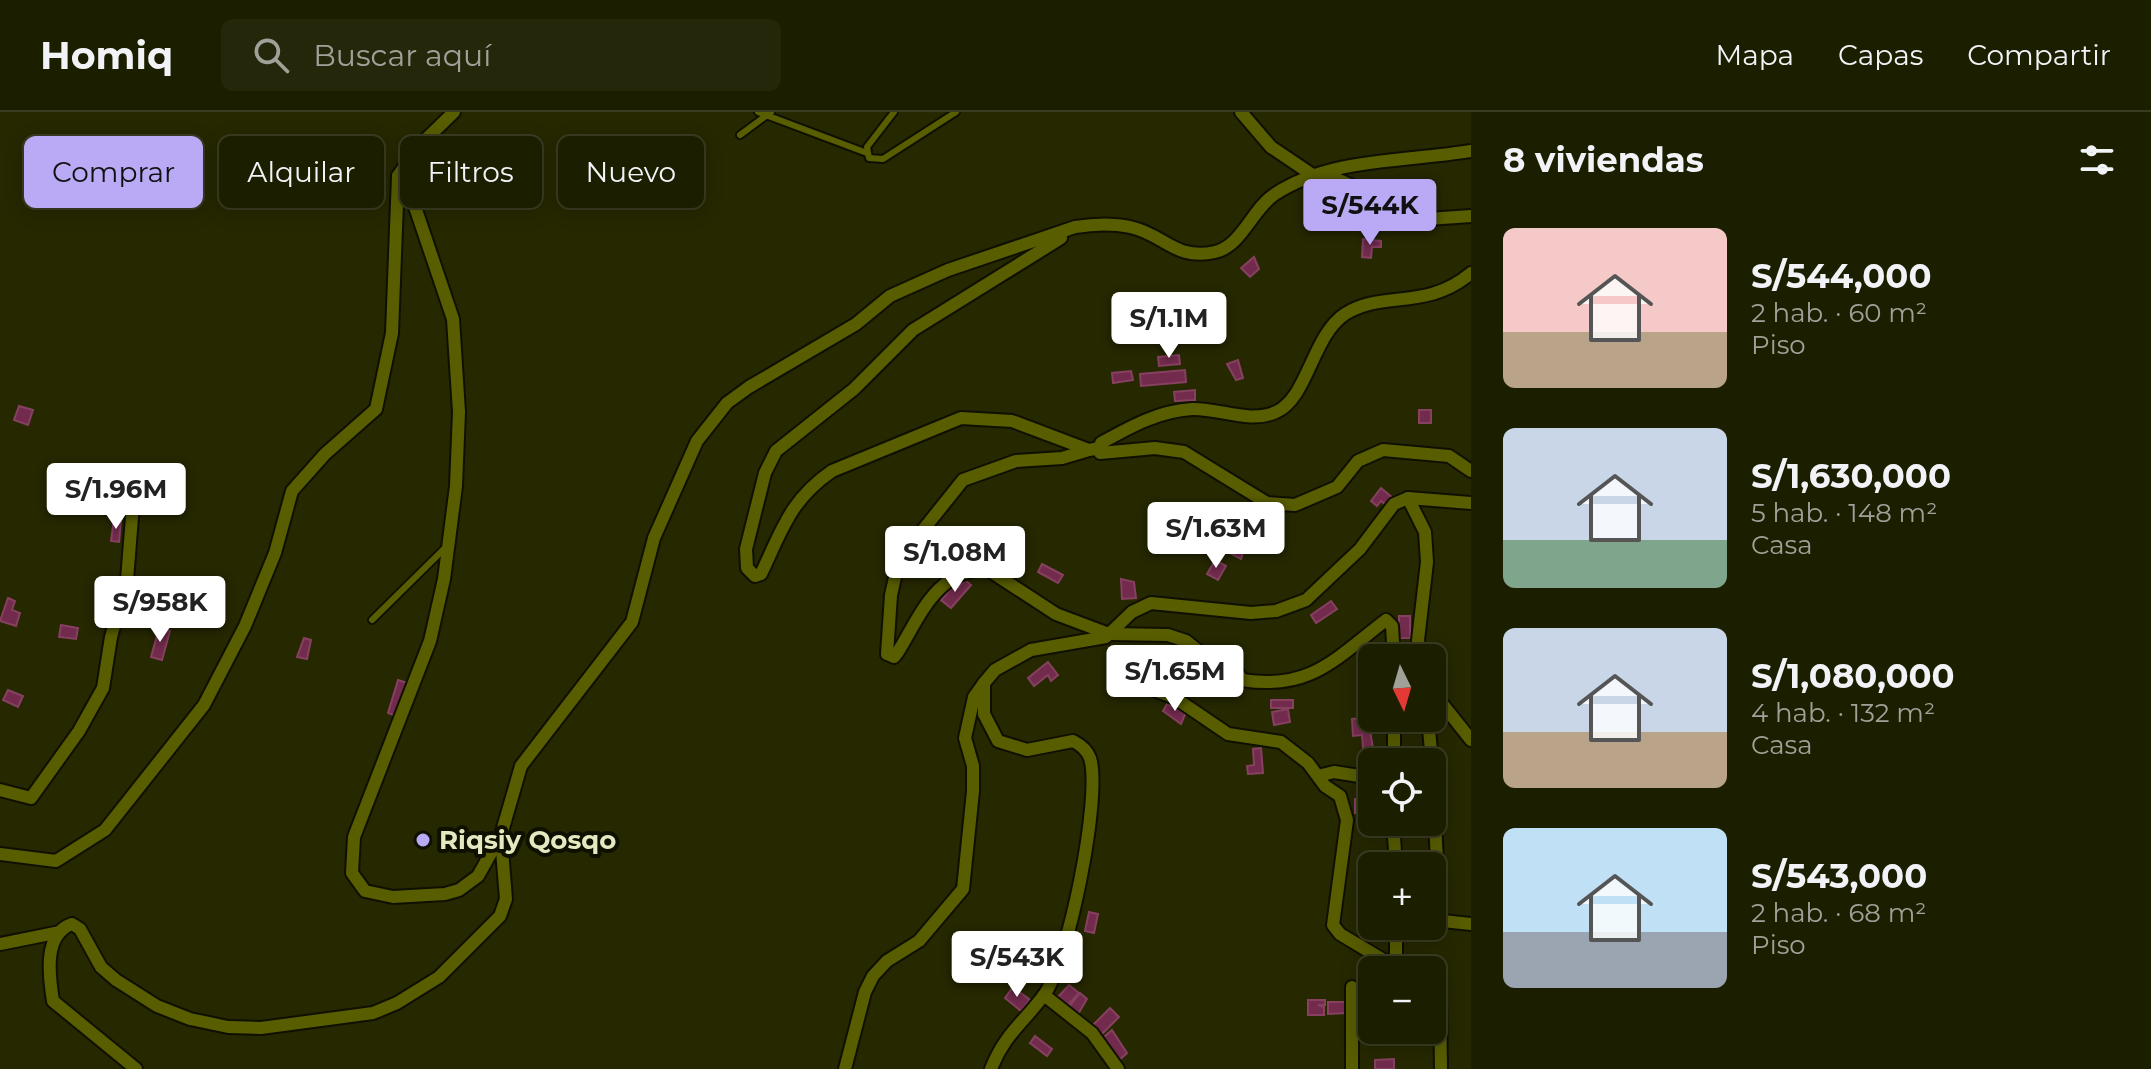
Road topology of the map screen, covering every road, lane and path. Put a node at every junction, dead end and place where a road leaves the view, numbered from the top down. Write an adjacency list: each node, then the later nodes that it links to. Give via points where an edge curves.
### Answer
1 (454, 112): 10 (street, via 418,147)
2 (758, 112): 6 (lane)
3 (894, 112): 9 (lane)
4 (956, 112): 9 (lane, via 883,159)
5 (1241, 112): 11 (street, via 1271,147)
6 (769, 114): 7 (lane); 9 (lane)
7 (740, 135)
8 (1471, 151): 11 (street, via 1329,169)
9 (867, 153)
10 (398, 176): 20 (street, via 411,195 453,319 459,412); 34 (street, via 392,333 376,409 292,491 275,553 245,626 204,705 105,830 56,861)
11 (1314, 176): 12 (street, via 1332,177 1428,219); 13 (street, via 1258,208 1232,244 1217,252 1175,251 1130,227)
12 (1471, 216)
13 (1084, 226): 15 (street, via 913,330 854,389 776,451 765,473 746,549 747,568 755,576 761,574 797,500 832,471 961,418 1012,421); 32 (street, via 948,270 890,296 856,324 749,387 708,424 654,538 632,622 521,766)
14 (1471, 273): 15 (street, via 1427,298 1346,314 1330,327 1289,405 1274,413 1174,411)
15 (1094, 449): 16 (street, via 1115,454 1155,448 1184,452 1267,503 1295,505 1337,487 1358,461 1383,450 1449,456); 22 (street, via 1062,458 1016,461 963,480 899,560 887,654 894,657 898,652 935,590 972,570 998,574 1056,614)
16 (1471, 471)
17 (135, 479): 31 (street, via 127,580 103,688 31,798)
18 (1408, 498): 19 (street); 22 (street, via 1394,504 1360,549 1306,600 1251,613 1151,603 1132,612); 24 (street, via 1425,532)
19 (1471, 503)
20 (449, 545): 21 (lane); 32 (street, via 430,641 358,820 352,873 371,895 407,897 459,890 478,876)
21 (372, 620)
22 (1109, 634): 25 (street, via 1140,632 1186,641 1211,661 1236,670); 26 (street, via 1031,650 995,670)
23 (1393, 644): 25 (street, via 1392,626 1386,620 1312,676 1270,685)
24 (1419, 644)
25 (1242, 680): 29 (street, via 1230,685 1157,671 1149,680 1151,689 1175,698 1228,734 1281,742)
26 (984, 683): 40 (street, via 984,714 998,741 1027,750 1073,741 1090,759 1091,830 1062,953); 43 (street, via 974,697 965,738 973,791 963,889 919,941 873,976)
27 (1446, 709): 28 (street)
28 (1471, 740)
29 (1318, 776): 30 (street); 38 (street, via 1340,796 1347,820 1333,925)
30 (1358, 776)
31 (0, 790)
32 (501, 835): 36 (street, via 506,899 500,916 439,977 373,1013 261,1028 190,1019 116,980 101,967 80,929 72,924)
33 (1436, 836): 35 (street, via 1440,918)
34 (0, 854)
35 (1471, 924)
36 (60, 932): 37 (street); 42 (street, via 52,943 53,1001)
37 (0, 944)
38 (1376, 956)
39 (1352, 987): 46 (street)
40 (1044, 995): 44 (street, via 1009,1032); 45 (street, via 1092,1033)
41 (1441, 1044): 47 (street)
42 (136, 1069)
43 (845, 1069)
44 (991, 1069)
45 (1118, 1069)
46 (1352, 1069)
47 (1441, 1069)

